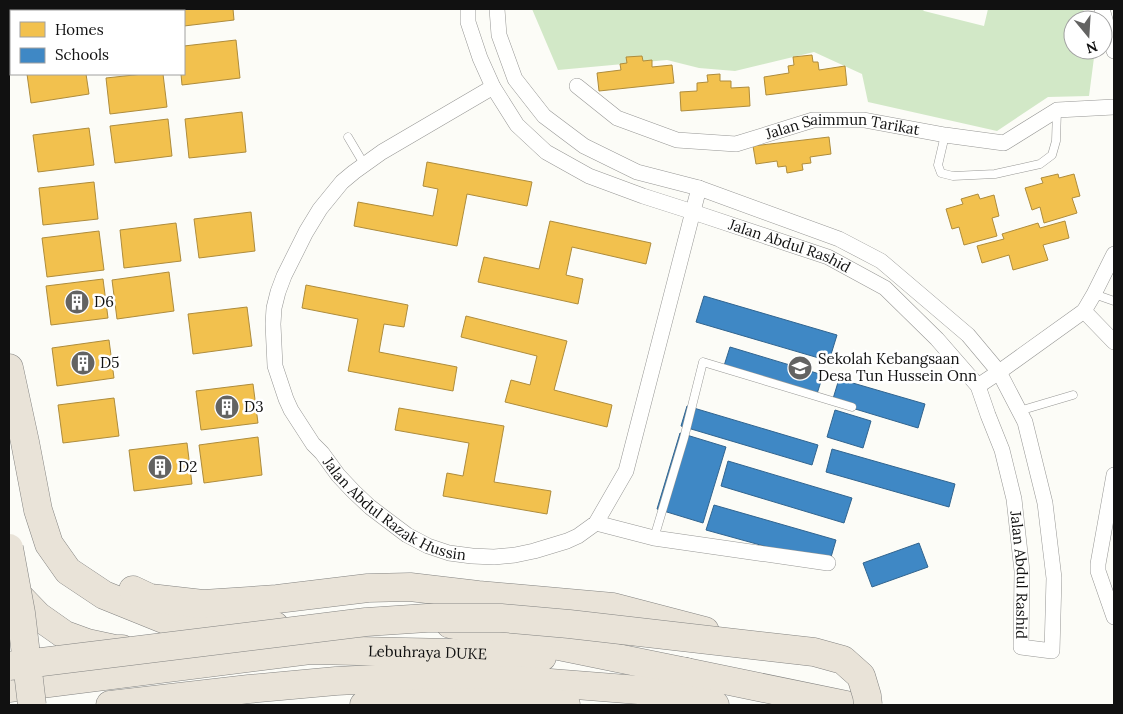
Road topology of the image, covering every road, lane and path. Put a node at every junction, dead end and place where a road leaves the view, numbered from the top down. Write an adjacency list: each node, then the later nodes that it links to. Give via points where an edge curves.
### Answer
1 (468, 9): 6 (street, Jalan Abdul Rashid, via 468,22)
2 (497, 9): 12 (street, Jalan Abdul Rashid, via 499,35 516,79 544,116 584,146 637,172)
3 (1102, 9): 4 (street)
4 (1114, 51)
5 (577, 86): 9 (street, Jalan Saimmun Tarikat, via 617,118 677,140 736,144 812,120 864,120)
6 (493, 87): 11 (street, Jalan Abdul Razak Hussin); 13 (street, Jalan Abdul Rashid, via 517,125 546,152 589,176)
7 (1114, 107): 8 (street, Jalan Saimmun Tarikat)
8 (1057, 110): 9 (street, Jalan Saimmun Tarikat, via 1004,143); 9 (lane, via 1052,155 1040,164 995,174 953,176 941,173 938,165)
9 (945, 135)
10 (348, 137): 11 (lane)
11 (364, 164): 27 (street, Jalan Abdul Razak Hussin, via 342,182 320,209 278,292 273,324 275,366 291,410 313,444 353,491 407,536 428,546 472,556 515,555 567,541)
12 (699, 188): 13 (street, Jalan Abdul Razak Hussin); 20 (street, Jalan Abdul Rashid, via 839,240 881,261 968,335)
13 (693, 212): 21 (street, Jalan Abdul Rashid, via 828,257 885,288 937,339); 27 (street, Jalan Abdul Razak Hussin, via 626,471)
14 (1114, 254): 15 (street)
15 (1094, 294): 16 (lane); 17 (street)
16 (1114, 301)
17 (1084, 311): 18 (street); 20 (street)
18 (1114, 342)
19 (9, 368): 25 (highway)
20 (1000, 372): 21 (street); 24 (street, Jalan Abdul Rashid)
21 (978, 386): 24 (street, Jalan Abdul Rashid, via 1002,450 1014,499 1022,571 1021,647 1052,651 1054,578 1044,503 1025,422)
22 (1073, 395): 24 (lane)
23 (852, 407): 28 (lane, via 704,362)
24 (1019, 411)
25 (25, 442): 33 (highway, via 40,518 49,544 68,570 104,594 166,620); 34 (highway, bridge, via 67,544 108,578 150,598 204,604 410,587 613,607)
26 (1114, 475): 32 (street, via 1098,564)
27 (596, 523): 28 (street)
28 (654, 538): 30 (street)
29 (9, 548): 38 (highway, bridge)
30 (828, 563)
31 (9, 582): 33 (highway, via 38,616 65,635 116,649)
32 (1114, 617)
33 (288, 627): 36 (highway, via 441,622)
34 (769, 647): 35 (highway, bridge, via 501,618 427,618 366,622); 44 (highway, bridge, via 814,652 843,660 861,676)
35 (9, 666)
36 (686, 672): 37 (highway, Lebuhraya DUKE, via 534,656 310,650); 43 (highway, Lebuhraya DUKE)
37 (9, 688)
38 (32, 705)
39 (110, 705): 42 (highway, Lebuhraya DUKE, via 336,681 416,677 639,690)
40 (364, 705): 41 (highway, via 507,702)
41 (566, 705)
42 (715, 705)
43 (846, 705)
44 (868, 705)

